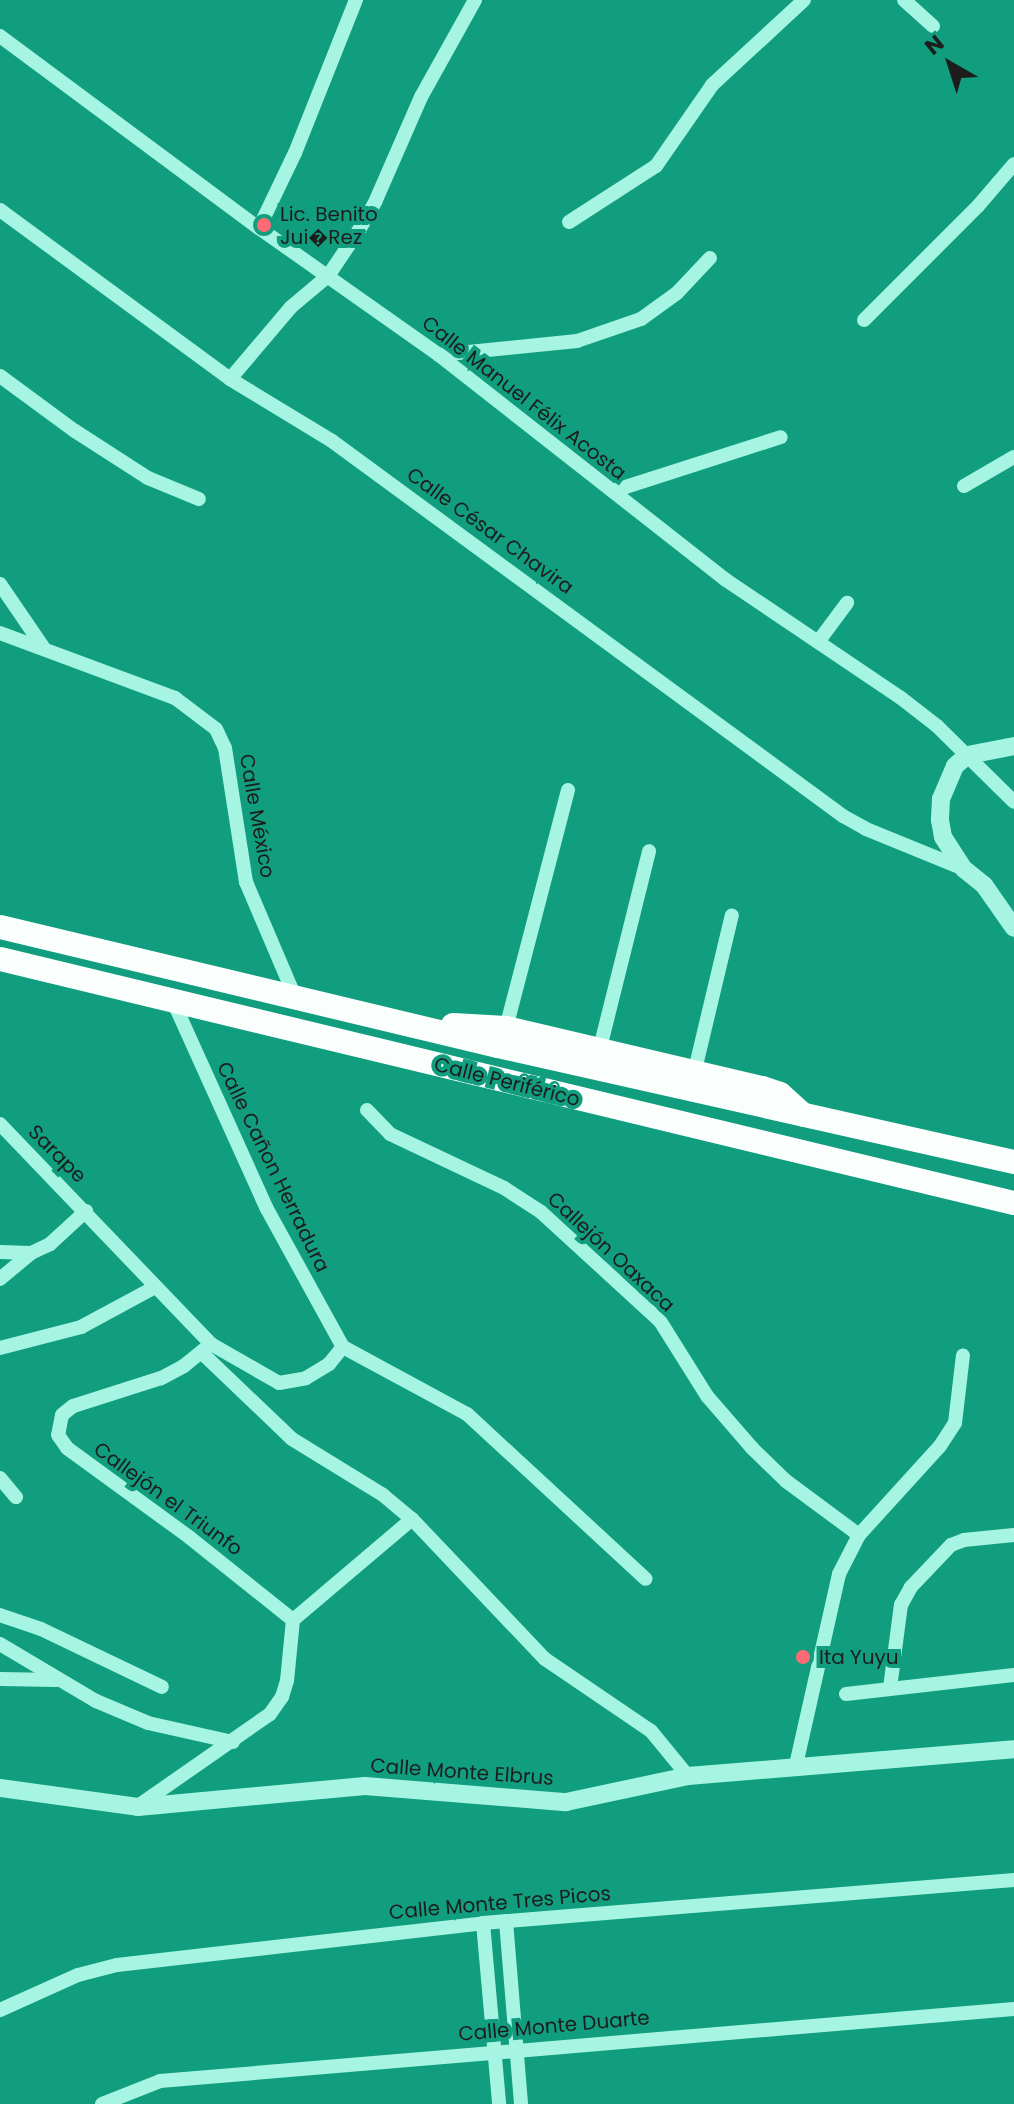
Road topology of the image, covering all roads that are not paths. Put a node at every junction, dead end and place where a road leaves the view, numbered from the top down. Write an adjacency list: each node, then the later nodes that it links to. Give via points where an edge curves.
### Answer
1 (356, 0): 10 (street)
2 (475, 0): 12 (street, via 421,97 376,200)
3 (904, 0): 5 (street)
4 (800, 1): 9 (street, via 712,85 656,166)
5 (933, 26)
6 (0, 36): 10 (street, Calle Manuel Félix Acosta)
7 (1014, 164): 13 (street)
8 (0, 210): 16 (street, Calle César Chavira)
9 (569, 222)
10 (259, 228): 12 (street, Calle Manuel Félix Acosta)
11 (710, 258): 14 (street, via 677,293 641,319 577,341)
12 (328, 276): 14 (street, Calle Manuel Félix Acosta); 16 (street, via 291,307)
13 (864, 320)
14 (439, 355): 20 (street, Calle Manuel Félix Acosta)
15 (0, 376): 21 (street, via 148,478)
16 (230, 379): 32 (street, Calle César Chavira, via 332,441 843,816)
17 (781, 437): 20 (street)
18 (1014, 457): 19 (street)
19 (964, 486)
20 (613, 491): 25 (street, Calle Manuel Félix Acosta, via 726,580)
21 (199, 499)
22 (0, 584): 26 (street)
23 (847, 603): 25 (street)
24 (0, 633): 26 (street, Calle México)
25 (818, 642): 28 (street, Calle Manuel Félix Acosta, via 901,698)
26 (43, 647): 37 (street, Calle México, via 175,698 216,729 225,748 246,882)
27 (1014, 746): 28 (street)
28 (968, 755): 30 (street, Calle Manuel Félix Acosta); 32 (street, via 955,766 941,799 940,820 943,837)
29 (568, 790): 39 (street)
30 (1014, 802)
31 (649, 851): 41 (street)
32 (964, 869): 35 (street, via 984,885)
33 (732, 915): 42 (street)
34 (0, 927): 37 (highway, Calle Periférico)
35 (1014, 928)
36 (0, 959): 38 (highway, Calle Periférico)
37 (295, 997): 40 (highway, Calle Periférico)
38 (173, 1001): 47 (highway, Calle Periférico); 53 (street, Calle Cañon Herradura, via 267,1209)
39 (506, 1028): 40 (highway, via 467,1023); 41 (highway)
40 (439, 1032): 44 (highway, Calle Periférico)
41 (599, 1052): 42 (highway)
42 (694, 1074): 44 (highway, via 780,1094)
43 (367, 1110): 60 (street, Callejón Oaxaca, via 390,1134 504,1188 541,1212 660,1321 707,1396 752,1448 786,1481)
44 (805, 1117): 46 (highway, Calle Periférico)
45 (0, 1124): 48 (street, Sarape)
46 (1014, 1162)
47 (1014, 1203)
48 (86, 1211): 50 (street, via 50,1244); 52 (street, Sarape)
49 (0, 1252): 50 (street)
50 (31, 1253): 51 (street)
51 (0, 1279)
52 (155, 1287): 54 (street, via 81,1327); 55 (street, Sarape)
53 (343, 1347): 55 (street, via 329,1364 292,1383 279,1383); 62 (street, via 467,1414)
54 (0, 1348)
55 (207, 1349): 59 (street, via 292,1439); 64 (street, Callejón el Triunfo, via 161,1378 73,1406 62,1415 58,1435 78,1457)
56 (963, 1355): 60 (street, via 955,1423)
57 (0, 1478): 58 (street)
58 (16, 1497)
59 (412, 1519): 64 (street); 75 (street, via 545,1659 651,1731)
60 (859, 1535): 74 (street, via 839,1574)
61 (1014, 1535): 70 (street, via 951,1545 911,1587 901,1605)
62 (646, 1579)
63 (0, 1615): 69 (street)
64 (293, 1620): 72 (street, via 282,1697 257,1726)
65 (0, 1644): 68 (street)
66 (1014, 1675): 70 (street)
67 (0, 1679): 68 (street)
68 (58, 1680): 72 (street, via 148,1723)
69 (162, 1687)
70 (890, 1688): 71 (street)
71 (846, 1694)
72 (233, 1742): 77 (street)
73 (1014, 1749): 74 (street, Calle Monte Elbrus)
74 (796, 1765): 75 (street, Calle Monte Elbrus)
75 (688, 1776): 77 (street, Calle Monte Elbrus, via 566,1802 365,1786)
76 (0, 1788): 77 (street, Calle Monte Elbrus)
77 (138, 1807)
78 (1014, 1880): 79 (street, Calle Monte Tres Picos)
79 (506, 1921): 80 (street, Calle Monte Tres Picos); 83 (street)
80 (483, 1923): 82 (street, Calle Monte Tres Picos, via 117,1965 78,1975); 84 (street)
81 (1014, 2009): 83 (street, Calle Monte Duarte)
82 (0, 2010)
83 (517, 2048): 84 (street, Calle Monte Duarte); 87 (street)
84 (495, 2050): 85 (street, Calle Monte Duarte, via 160,2081); 86 (street)
85 (102, 2104)
86 (499, 2104)
87 (521, 2104)

